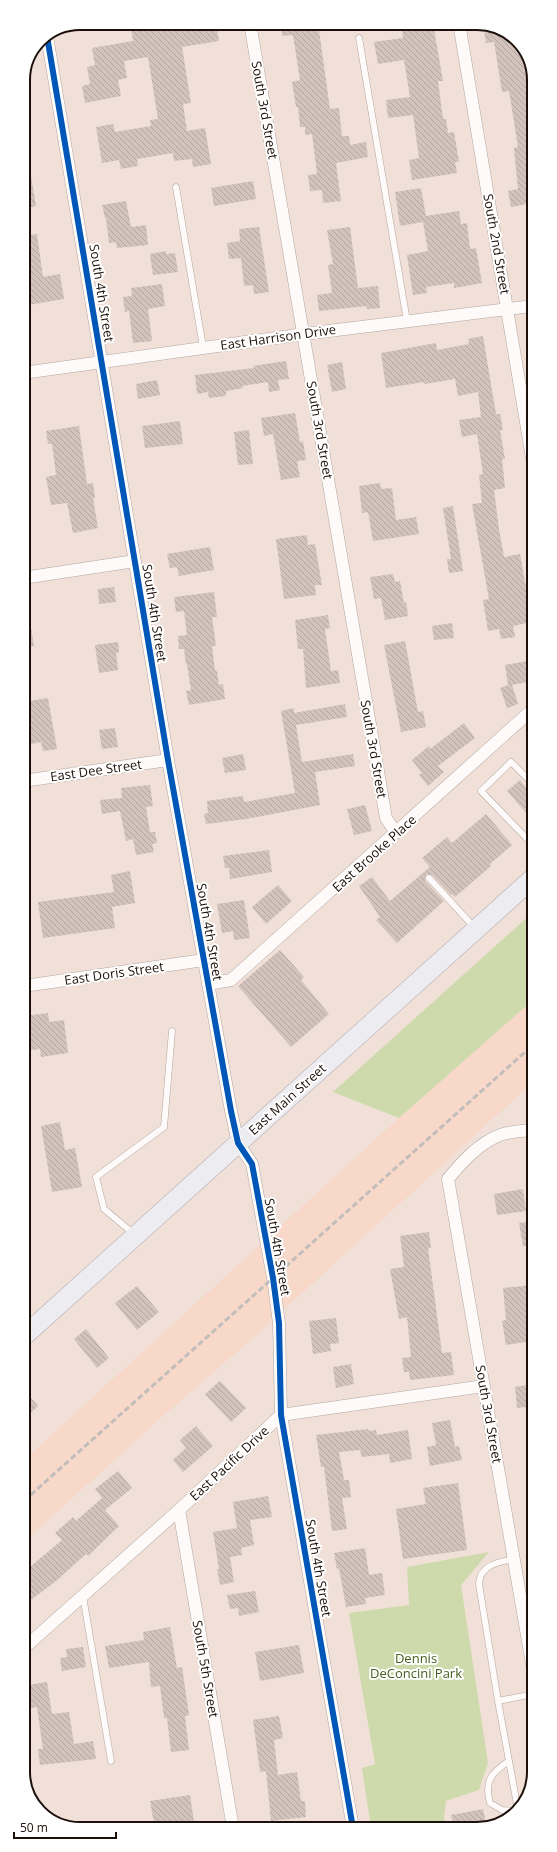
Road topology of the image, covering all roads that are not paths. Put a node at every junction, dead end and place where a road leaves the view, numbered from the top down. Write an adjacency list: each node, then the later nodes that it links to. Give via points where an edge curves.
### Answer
1 (251, 30): 9 (street, South 3rd Street)
2 (460, 30): 7 (street, South 2nd Street)
3 (359, 38): 8 (lane)
4 (48, 42): 11 (street, South 4th Street)
5 (176, 187): 10 (lane)
6 (527, 307): 7 (street, East Harrison Drive)
7 (508, 310): 8 (street, East Harrison Drive); 13 (street, South 2nd Street)
8 (407, 321): 9 (street, East Harrison Drive)
9 (304, 334): 10 (street, East Harrison Drive); 20 (street, South 3rd Street, via 386,818)
10 (203, 348): 11 (street, East Harrison Drive)
11 (102, 362): 12 (street, East Harrison Drive); 14 (street, South 4th Street)
12 (30, 372)
13 (527, 427)
14 (135, 562): 15 (street); 17 (street, South 4th Street)
15 (30, 577)
16 (527, 714): 20 (street, East Brooke Place)
17 (168, 760): 19 (street, East Dee Street); 25 (street, South 4th Street)
18 (527, 778): 21 (lane, via 511,762 481,791)
19 (30, 780)
20 (396, 833): 26 (street, East Brooke Place, via 231,980)
21 (527, 839)
22 (429, 878): 24 (lane)
23 (527, 883): 24 (main road, East Main Street)
24 (476, 929): 30 (main road, East Main Street)
25 (204, 960): 26 (street, South 4th Street); 27 (street, East Doris Street)
26 (208, 984): 30 (street, South 4th Street)
27 (30, 985)
28 (172, 1031): 31 (lane, via 164,1127 96,1177 104,1210)
29 (527, 1131): 33 (street, South 3rd Street, via 501,1134 491,1139 465,1158 448,1179)
30 (238, 1143): 31 (main road, East Main Street); 34 (street, South 4th Street, via 252,1164 272,1278 279,1323)
31 (136, 1235): 32 (main road, East Main Street)
32 (30, 1331)
33 (484, 1386): 34 (street); 36 (street, South 3rd Street)
34 (281, 1415): 35 (street, East Pacific Drive); 47 (street, South 4th Street)
35 (179, 1510): 37 (street, East Pacific Drive); 46 (street, South 5th Street)
36 (514, 1558): 38 (street, South 3rd Street); 41 (lane, via 494,1563 479,1576)
37 (83, 1596): 39 (street, East Pacific Drive); 43 (lane)
38 (527, 1625)
39 (30, 1643)
40 (527, 1695): 41 (lane)
41 (498, 1701): 42 (lane)
42 (509, 1760): 44 (lane); 45 (lane, via 490,1778 487,1792 490,1804)
43 (111, 1761)
44 (517, 1803)
45 (510, 1810)
46 (232, 1822)
47 (352, 1822)

